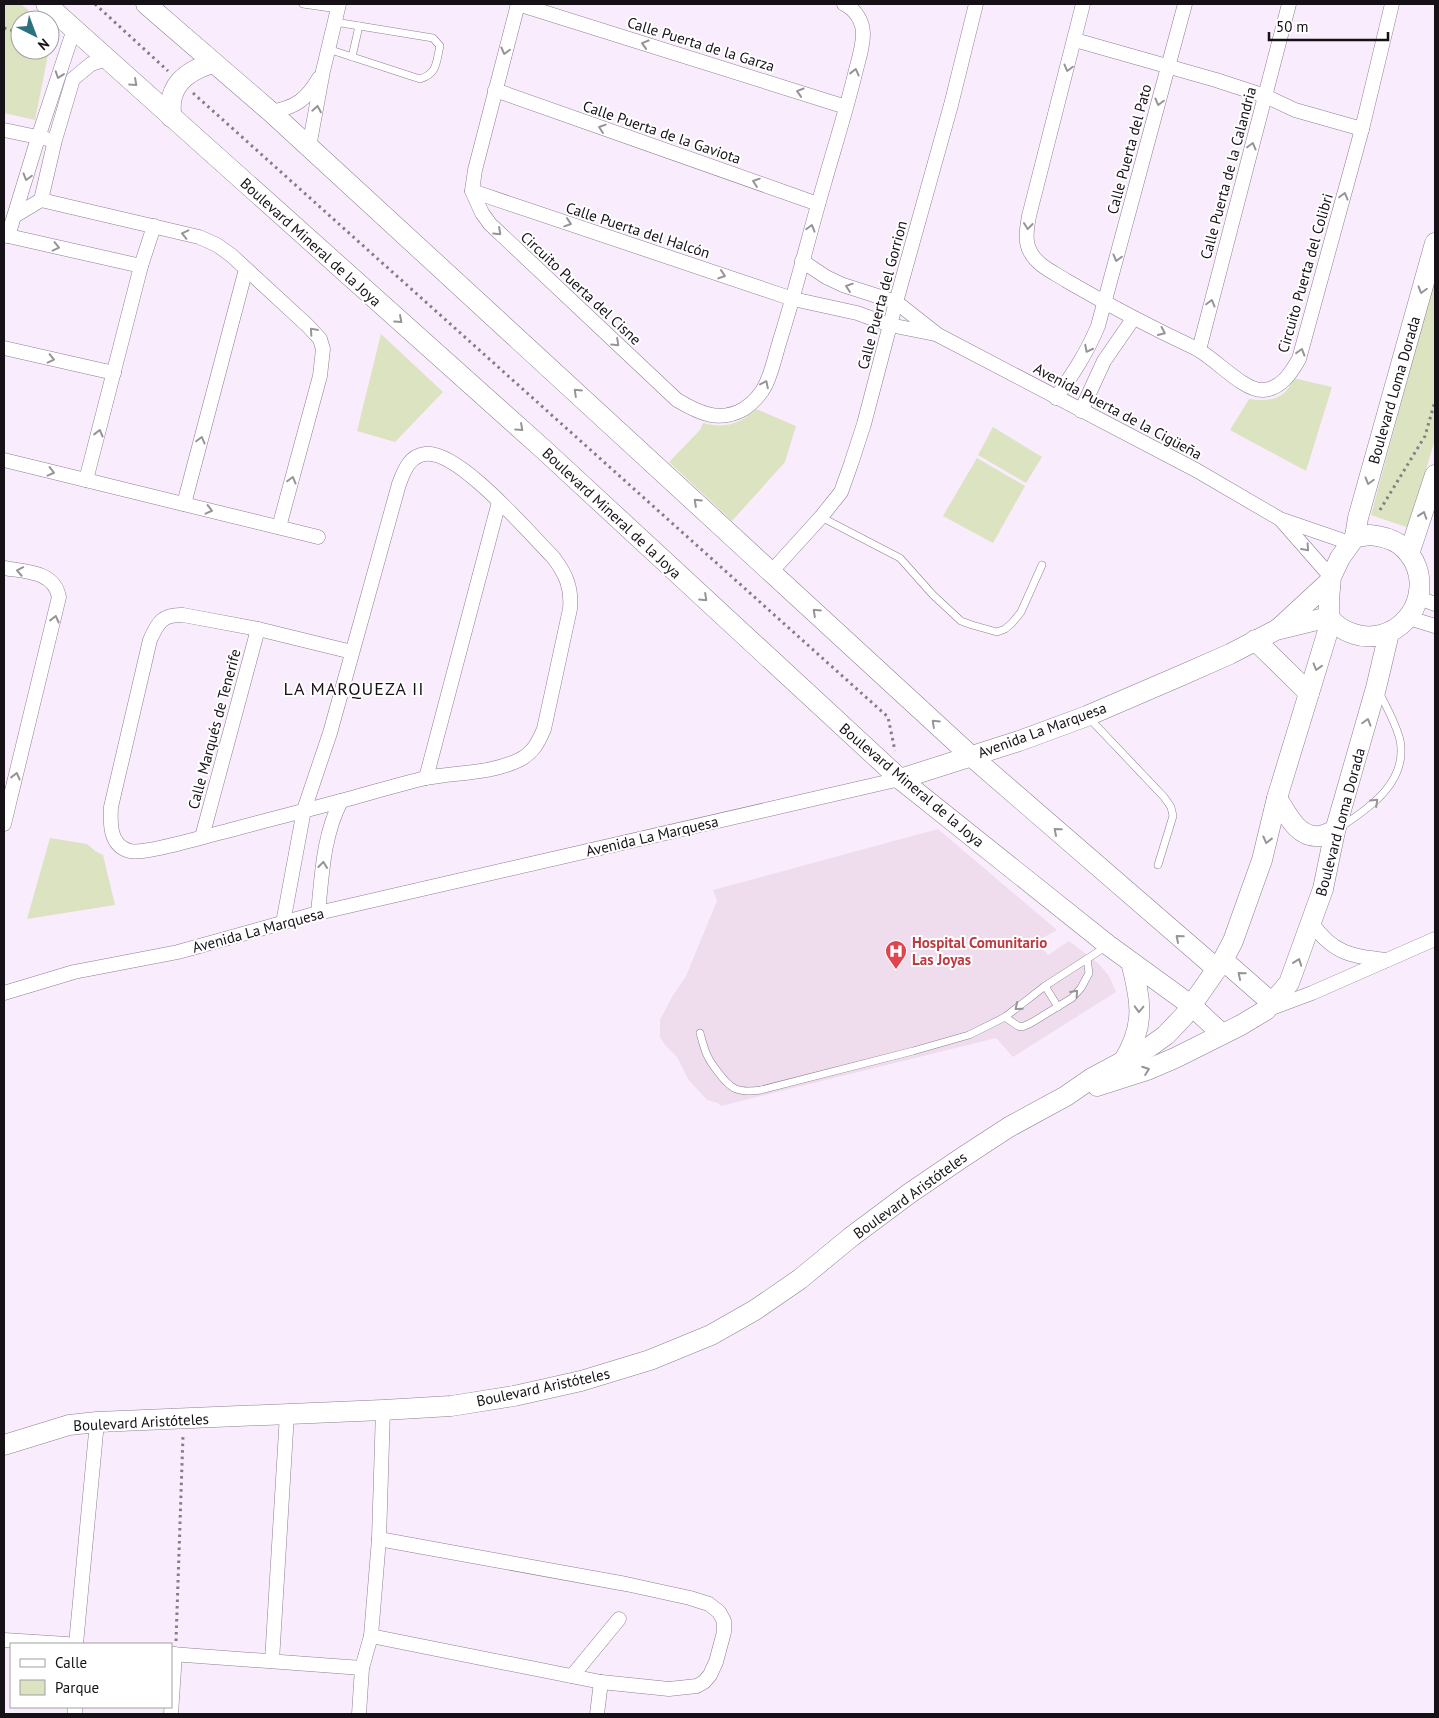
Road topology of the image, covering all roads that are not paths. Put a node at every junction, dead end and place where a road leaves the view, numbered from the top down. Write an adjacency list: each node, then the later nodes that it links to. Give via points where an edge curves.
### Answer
1 (46, 4): 14 (street, Boulevard Mineral de la Joya)
2 (146, 4): 19 (street)
3 (303, 4): 11 (lane)
4 (518, 4): 22 (street, one-way to 22); 24 (street, Calle Puerta de la Garza, one-way to 4)
5 (844, 4): 24 (street, Circuito Puerta del Cisne, one-way to 5, via 863,33 861,22)
6 (976, 4): 43 (street, Calle Puerta del Gorrion)
7 (1083, 4): 15 (street, Circuito Puerta del Colibri)
8 (1185, 4): 20 (street, Calle Puerta del Pato)
9 (1289, 4): 23 (street, Calle Puerta de la Calandria)
10 (1392, 4): 27 (street, Circuito Puerta del Colibri)
11 (315, 5): 12 (lane)
12 (337, 12): 13 (lane); 16 (street)
13 (359, 26): 17 (lane); 17 (lane, via 433,38 440,46 434,72 420,79)
14 (74, 29): 18 (street, Boulevard Mineral de la Joya); 29 (street, one-way to 29)
15 (1075, 40): 20 (street); 44 (street, Circuito Puerta del Colibri, one-way to 44, via 1029,216 1027,240 1031,254 1042,265)
16 (328, 49): 17 (lane); 21 (street)
17 (352, 57)
18 (107, 59): 26 (street, Boulevard Mineral de la Joya, one-way to 26); 30 (street, via 91,64 73,79)
19 (213, 63): 25 (street); 26 (street, via 190,72 180,81 171,99)
20 (1168, 67): 23 (street); 44 (street, Calle Puerta del Pato, one-way to 44)
21 (323, 71): 25 (street, via 307,96 287,108); 31 (street, one-way to 21)
22 (495, 90): 32 (street); 34 (street, Calle Puerta de la Gaviota, one-way to 22)
23 (1265, 96): 27 (street, via 1295,110); 49 (street, Calle Puerta de la Calandria, one-way to 23)
24 (846, 107): 34 (street, Circuito Puerta del Cisne)
25 (271, 112): 31 (street)
26 (171, 117): 82 (street, Boulevard Mineral de la Joya, one-way to 82, via 542,448)
27 (1362, 129): 49 (street, Circuito Puerta del Colibri, one-way to 27, via 1251,387 1262,390 1281,383 1290,375 1299,359)
28 (4, 130): 29 (street)
29 (38, 138): 30 (street); 35 (street, one-way to 35)
30 (55, 140): 33 (street)
31 (309, 147): 66 (street, one-way to 31)
32 (472, 191): 42 (street, Calle Puerta del Halcón, one-way to 42); 42 (street, Circuito Puerta del Cisne, one-way to 42, via 490,224 677,400 697,412 730,415 756,398 766,385)
33 (41, 200): 35 (street); 36 (street)
34 (818, 204): 39 (street, Circuito Puerta del Cisne, one-way to 34)
35 (16, 216): 37 (street)
36 (154, 226): 40 (street); 41 (street, one-way to 36, via 217,245)
37 (6, 235): 40 (street, one-way to 40)
38 (1435, 243): 61 (street, Boulevard Loma Dorada, one-way to 61)
39 (802, 261): 42 (street, Circuito Puerta del Cisne); 43 (street, one-way to 39, via 843,285)
40 (141, 266): 50 (street)
41 (246, 269): 57 (street, one-way to 41); 60 (street, one-way to 41, via 320,376 323,350 320,339 308,326)
42 (793, 299): 46 (street, via 857,313)
43 (896, 302): 46 (street, Calle Puerta del Gorrion); 47 (street, Avenida Puerta de la Cigüeña)
44 (1105, 303): 45 (street, Circuito Puerta del Colibri); 51 (street, one-way to 51, via 1090,345)
45 (1133, 319): 49 (street, Circuito Puerta del Colibri, one-way to 49); 52 (street, via 1104,361)
46 (890, 325): 47 (street, Avenida Puerta de la Cigüeña); 58 (street, Calle Puerta del Gorrion, via 864,424 841,492)
47 (938, 335): 51 (street, Avenida Puerta de la Cigüeña)
48 (4, 348): 50 (street, one-way to 50)
49 (1199, 350)
50 (114, 374): 55 (street, one-way to 50)
51 (1056, 398): 52 (street, Avenida Puerta de la Cigüeña)
52 (1081, 411): 59 (street, Avenida Puerta de la Cigüeña, via 1196,470)
53 (4, 460): 55 (street, one-way to 55)
54 (1435, 475): 63 (street, one-way to 54)
55 (86, 480): 57 (street)
56 (499, 502): 76 (street, via 472,476 438,455 416,457 405,467); 81 (street); 81 (street, via 553,557 569,583 570,609 544,729 538,744 518,760 498,767)
57 (184, 504): 60 (street, one-way to 60)
58 (821, 517): 64 (lane, via 900,558 961,621 997,632 1005,629 1021,612); 66 (street, Calle Puerta del Gorrion)
59 (1280, 519): 61 (street, Avenida Puerta de la Cigüeña); 67 (street, Avenida Puerta de la Cigüeña, one-way to 67)
60 (279, 527): 62 (street)
61 (1355, 533): 63 (street, via 1385,537); 67 (street)
62 (318, 537)
63 (1409, 554): 68 (street)
64 (1042, 565)
65 (4, 568): 86 (street, one-way to 65, via 60,598 58,589 49,579)
66 (772, 572): 80 (street, one-way to 66)
67 (1331, 579): 70 (street); 73 (street, Avenida La Marquesa)
68 (1427, 601): 69 (street)
69 (1408, 618): 71 (street); 74 (street)
70 (1330, 619): 73 (street, Avenida La Marquesa); 74 (street, via 1358,636 1374,637); 78 (street, one-way to 78)
71 (1435, 626)
72 (258, 629): 76 (street); 88 (street, Calle Marqués de Tenerife); 88 (street, via 172,614 156,626 150,640 111,807 113,838 120,847 132,852)
73 (1276, 630): 75 (street, Avenida La Marquesa)
74 (1389, 633): 77 (street, Boulevard Loma Dorada)
75 (1255, 640): 78 (street); 79 (street, Avenida La Marquesa)
76 (352, 652): 85 (street)
77 (1376, 688): 87 (street, Boulevard Loma Dorada, one-way to 77); 87 (lane, one-way to 77, via 1366,810 1385,792 1400,759 1400,740)
78 (1309, 693): 83 (street)
79 (1087, 716): 80 (street, Avenida La Marquesa); 89 (lane, via 1171,807 1173,816)
80 (971, 756): 82 (street, Avenida La Marquesa); 98 (street, one-way to 80)
81 (426, 778): 84 (street)
82 (900, 779): 90 (street, Avenida La Marquesa); 94 (street, Boulevard Mineral de la Joya)
83 (1277, 798): 87 (street, via 1306,835 1319,836); 98 (street, one-way to 98, via 1262,860 1233,941)
84 (341, 801): 85 (street); 90 (street, one-way to 84, via 325,848)
85 (304, 810): 88 (street); 92 (street)
86 (4, 824)
87 (1335, 831): 91 (street, Boulevard Loma Dorada, via 1323,889)
88 (202, 837)
89 (1158, 865)
90 (318, 913): 92 (street, Avenida La Marquesa)
91 (1311, 922): 96 (street, via 1321,937 1347,953); 102 (street, Boulevard Loma Dorada, one-way to 91, via 1289,983)
92 (283, 923): 100 (street, Avenida La Marquesa, via 178,952 74,972)
93 (1435, 940): 96 (street)
94 (1108, 945): 95 (lane); 97 (street, Boulevard Mineral de la Joya)
95 (1087, 959): 99 (lane); 103 (lane, one-way to 95, via 1081,988 1089,973)
96 (1388, 960): 102 (street, via 1312,993)
97 (1131, 962): 101 (street, Boulevard Mineral de la Joya); 107 (street, one-way to 107, via 1140,1012 1132,1046)
98 (1220, 965): 101 (street); 102 (street, one-way to 98)
99 (1045, 986): 103 (lane); 104 (lane, one-way to 104)
100 (6, 992)
101 (1192, 1006): 106 (street); 107 (street, Boulevard Aristóteles, via 1166,1035)
102 (1269, 1006): 106 (street, Boulevard Loma Dorada)
103 (1058, 1007): 104 (lane, via 1022,1027)
104 (1005, 1017): 105 (lane, via 969,1035 750,1092 728,1086 707,1057)
105 (700, 1033)
106 (1222, 1034): 108 (street, Boulevard Aristóteles, one-way to 106, via 1147,1070)
107 (1123, 1062): 108 (street, Boulevard Aristóteles)
108 (1066, 1096): 109 (street, Boulevard Aristóteles, via 960,1158 858,1232 800,1279 711,1335 650,1360 581,1381 451,1406)
109 (383, 1410): 110 (street, Boulevard Aristóteles); 113 (street)
110 (287, 1414): 111 (street, Boulevard Aristóteles); 120 (street)
111 (97, 1422): 112 (street, Boulevard Aristóteles, via 68,1425); 118 (street)
112 (4, 1445)
113 (379, 1539): 115 (street); 123 (street, via 690,1598 709,1604 724,1621 716,1662 710,1675 697,1686 669,1689)
114 (619, 1619): 122 (street)
115 (371, 1636): 121 (street); 122 (street)
116 (4, 1640): 117 (street)
117 (51, 1643)
118 (76, 1643)
119 (173, 1654): 120 (street); 124 (street)
120 (272, 1661): 121 (street)
121 (362, 1668): 125 (street)
122 (572, 1676): 123 (street)
123 (601, 1682): 126 (street)
124 (172, 1684)
125 (359, 1714)
126 (597, 1714)

